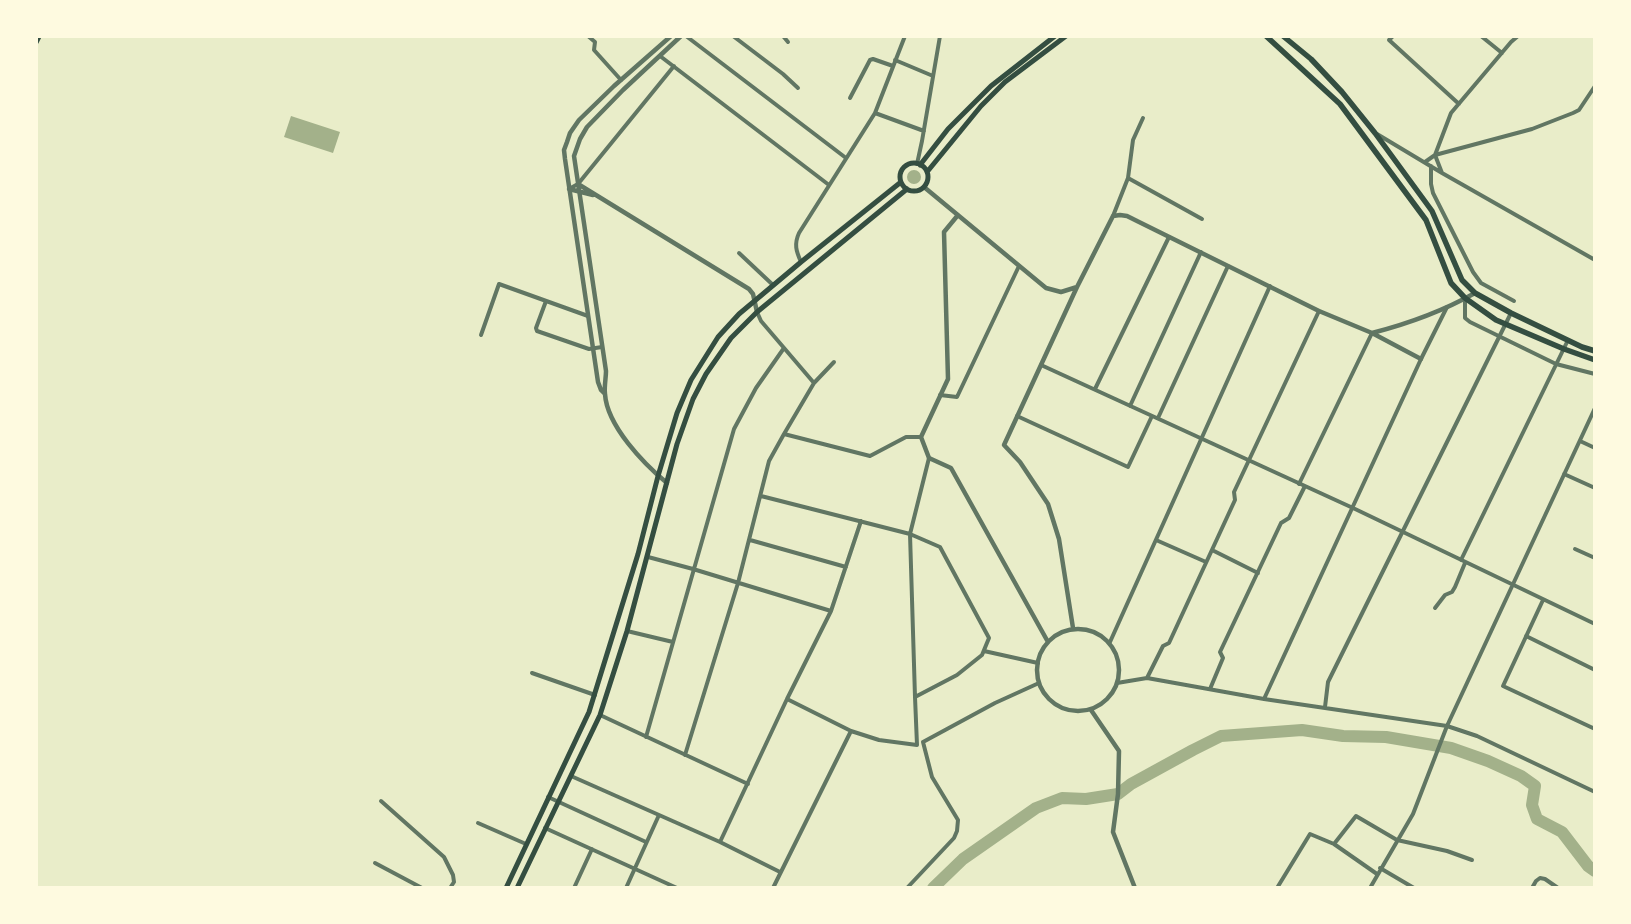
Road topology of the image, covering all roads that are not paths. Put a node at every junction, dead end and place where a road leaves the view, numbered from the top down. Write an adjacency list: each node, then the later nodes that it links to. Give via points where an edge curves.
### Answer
1 (39, 36): 19 (main road)
2 (588, 36): 27 (street, via 595,42 594,50)
3 (671, 36): 27 (street)
4 (681, 36): 22 (street)
5 (686, 36): 38 (street)
6 (733, 36): 29 (street)
7 (783, 36): 20 (street)
8 (905, 36): 23 (street)
9 (940, 36): 26 (street)
10 (1055, 36): 40 (main road, via 991,86)
11 (1066, 36): 42 (main road, via 999,88)
12 (1266, 36): 36 (main road, via 1340,104)
13 (1283, 36): 35 (main road, via 1311,59)
14 (1384, 36): 18 (street)
15 (1393, 36): 18 (street)
16 (1481, 36): 21 (street)
17 (1518, 36): 21 (street)
18 (1389, 40): 31 (street)
19 (36, 42)
20 (788, 42)
21 (1502, 54): 31 (street)
22 (660, 56): 24 (street); 46 (street, via 584,133 574,156)
23 (895, 60): 25 (street); 26 (street)
24 (674, 66): 46 (street); 47 (street)
25 (893, 66): 30 (street, via 870,60); 32 (street)
26 (933, 76): 34 (street)
27 (621, 80): 49 (street, via 579,120 570,133 564,154)
28 (1595, 86): 37 (street, via 1579,110 1573,113 1532,129)
29 (798, 88)
30 (850, 98)
31 (1459, 104): 37 (street, via 1451,113)
32 (875, 113): 34 (street); 38 (street)
33 (1144, 118): 44 (street, via 1133,140)
34 (924, 131): 40 (street)
35 (1375, 133): 36 (street); 39 (street); 66 (main road, via 1432,211 1462,280)
36 (1363, 136): 67 (main road, via 1426,220 1451,283)
37 (1435, 156): 39 (street); 43 (street)
38 (846, 158): 47 (street)
39 (1425, 162): 41 (street)
40 (918, 164): 42 (main road); 45 (main road, via 904,168)
41 (1431, 166): 43 (street); 70 (street, via 1433,194 1473,272 1482,283)
42 (927, 172): 48 (main road)
43 (1442, 173): 59 (street)
44 (1128, 178): 54 (street); 55 (street)
45 (901, 182): 50 (main road); 60 (main road)
46 (578, 184): 49 (street); 51 (street); 52 (street)
47 (829, 185): 60 (street, via 796,240 795,248)
48 (924, 187): 50 (main road); 53 (street)
49 (569, 189): 51 (street); 75 (street)
50 (907, 189): 73 (main road)
51 (579, 192): 52 (street); 81 (street)
52 (599, 197): 68 (street, via 749,289)
53 (958, 215): 61 (street); 95 (street, via 944,232 948,379)
54 (1113, 216): 56 (street, via 1127,216); 65 (street)
55 (1202, 219)
56 (1169, 237): 57 (street); 93 (street)
57 (1201, 252): 62 (street); 96 (street)
58 (739, 253): 63 (street)
59 (1595, 260)
60 (801, 262): 63 (main road)
61 (1019, 266): 65 (street, via 1046,288 1061,292); 95 (street, via 957,397)
62 (1228, 266): 64 (street); 100 (street)
63 (774, 284): 68 (main road)
64 (1270, 286): 72 (street); 103 (street)
65 (1077, 287): 89 (street)
66 (1475, 293): 67 (street); 74 (main road)
67 (1465, 298): 71 (street); 76 (main road, via 1496,320); 79 (street, via 1466,318)
68 (754, 300): 73 (street); 109 (main road, via 724,329 694,375 676,413)
69 (546, 301): 75 (street); 78 (street, via 499,284); 83 (street, via 537,331)
70 (1514, 301)
71 (1447, 307): 77 (street); 86 (street)
72 (1319, 311): 77 (street); 107 (street)
73 (758, 312): 82 (street, via 761,321); 110 (main road, via 730,338 706,374 685,419)
74 (1511, 313): 76 (street); 80 (main road)
75 (588, 316): 83 (street)
76 (1506, 323): 79 (street); 84 (main road)
77 (1372, 333): 86 (street); 111 (street)
78 (481, 335)
79 (1499, 336): 90 (street); 117 (street)
80 (1568, 340): 84 (street); 85 (main road)
81 (602, 347): 83 (street); 94 (street)
82 (784, 348): 92 (street); 129 (street, via 756,388 734,429)
83 (593, 349): 94 (street, via 598,382)
84 (1564, 349): 87 (main road); 90 (street)
85 (1595, 351)
86 (1421, 359): 115 (street)
87 (1595, 360)
88 (834, 362): 92 (street)
89 (1041, 364): 93 (street); 98 (street)
90 (1556, 364): 91 (street); 125 (street)
91 (1595, 374)
92 (814, 383): 101 (street)
93 (1095, 389): 96 (street)
94 (605, 394): 109 (street, via 620,432)
95 (940, 395): 102 (street)
96 (1130, 406): 99 (street)
97 (1595, 408): 104 (street)
98 (1017, 416): 99 (street, via 1128,468); 137 (street, via 1004,445 1020,462 1048,504 1059,539)
99 (1152, 416): 100 (street)
100 (1158, 418): 103 (street)
101 (784, 434): 102 (street, via 870,456 906,437); 114 (street, via 770,461)
102 (921, 437): 106 (street)
103 (1202, 438): 107 (street); 120 (street)
104 (1580, 441): 105 (street); 108 (street)
105 (1595, 448)
106 (929, 458): 118 (street); 141 (street, via 952,468)
107 (1249, 460): 111 (street); 122 (street)
108 (1564, 474): 113 (street); 132 (street)
109 (658, 476): 110 (street); 151 (main road)
110 (667, 483): 123 (main road)
111 (1299, 484): 112 (street)
112 (1304, 486): 115 (street); 130 (street, via 1289,518 1281,523)
113 (1595, 488)
114 (761, 496): 116 (street); 119 (street)
115 (1353, 508): 117 (street); 154 (street)
116 (861, 521): 118 (street); 128 (street)
117 (1402, 532): 125 (street); 155 (street, via 1328,682)
118 (910, 534): 143 (street, via 940,547 989,638); 152 (street)
119 (750, 540): 128 (street); 131 (street)
120 (1156, 540): 126 (street); 142 (street)
121 (1575, 549): 124 (street)
122 (1212, 550): 126 (street); 130 (street)
123 (648, 557): 129 (street); 138 (main road)
124 (1595, 558)
125 (1461, 560): 127 (street)
126 (1206, 562): 147 (street, via 1169,642)
127 (1465, 563): 132 (street); 134 (street, via 1455,588)
128 (846, 567): 135 (street)
129 (693, 569): 131 (street); 140 (street)
130 (1258, 573): 150 (street, via 1220,652 1223,658)
131 (738, 583): 135 (street); 164 (street)
132 (1513, 585): 133 (street); 158 (street)
133 (1543, 600): 136 (street); 139 (street)
134 (1436, 608)
135 (831, 611): 153 (street)
136 (1595, 624)
137 (1072, 628): 141 (street, via 1056,634); 142 (street, via 1099,633)
138 (627, 631): 140 (street); 157 (main road)
139 (1526, 636): 145 (street); 159 (street, via 1503,686)
140 (673, 642): 161 (street)
141 (1048, 642): 144 (street, via 1038,657)
142 (1110, 642): 148 (street, via 1119,661)
143 (984, 651): 144 (street); 152 (street, via 958,675)
144 (1038, 663): 149 (street)
145 (1595, 670)
146 (532, 673): 151 (street)
147 (1147, 678): 148 (street); 150 (street)
148 (1117, 682): 156 (street, via 1111,696)
149 (1039, 683): 156 (street, via 1049,700 1060,708 1077,712); 162 (street)
150 (1210, 689): 154 (street)
151 (595, 695): 168 (main road)
152 (914, 697): 163 (street)
153 (787, 699): 160 (street); 166 (street)
154 (1264, 699): 155 (street)
155 (1326, 707): 158 (street)
156 (1091, 710): 195 (street, via 1119,751 1113,832)
157 (600, 715): 161 (street); 165 (main road)
158 (1447, 726): 167 (street, via 1477,736); 174 (street, via 1413,814)
159 (1595, 729)
160 (851, 731): 163 (street, via 879,740); 184 (street)
161 (646, 737): 164 (street)
162 (923, 742): 163 (street); 194 (street, via 932,777 958,820 957,831)
163 (918, 745)
164 (685, 755): 166 (street)
165 (571, 776): 170 (main road); 171 (street)
166 (748, 784): 176 (street)
167 (1595, 792)
168 (548, 797): 170 (street); 177 (main road)
169 (381, 800): 187 (street, via 444,857 453,875 454,882)
170 (558, 802): 173 (main road); 175 (street)
171 (660, 815): 175 (street); 176 (street)
172 (478, 823): 177 (street)
173 (545, 828): 179 (street); 189 (main road)
174 (1397, 840): 178 (street, via 1356,816); 180 (street); 183 (street)
175 (646, 842): 182 (street)
176 (720, 842): 184 (street)
177 (526, 844): 188 (main road)
178 (1334, 844): 185 (street); 196 (street, via 1310,834)
179 (592, 849): 182 (street); 190 (street)
180 (1472, 860)
181 (375, 863): 186 (street)
182 (634, 868): 191 (street); 192 (street)
183 (1380, 868): 185 (street); 198 (street)
184 (780, 872): 193 (street)
185 (1377, 874): 197 (street)
186 (422, 888)
187 (450, 888)
188 (506, 888)
189 (517, 888)
190 (574, 888)
191 (626, 888)
192 (677, 888)
193 (773, 888)
194 (907, 888)
195 (1135, 888)
196 (1277, 888)
197 (1370, 888)
198 (1414, 888)
199 (1532, 888): 200 (street, via 1540,878)
200 (1558, 888)

